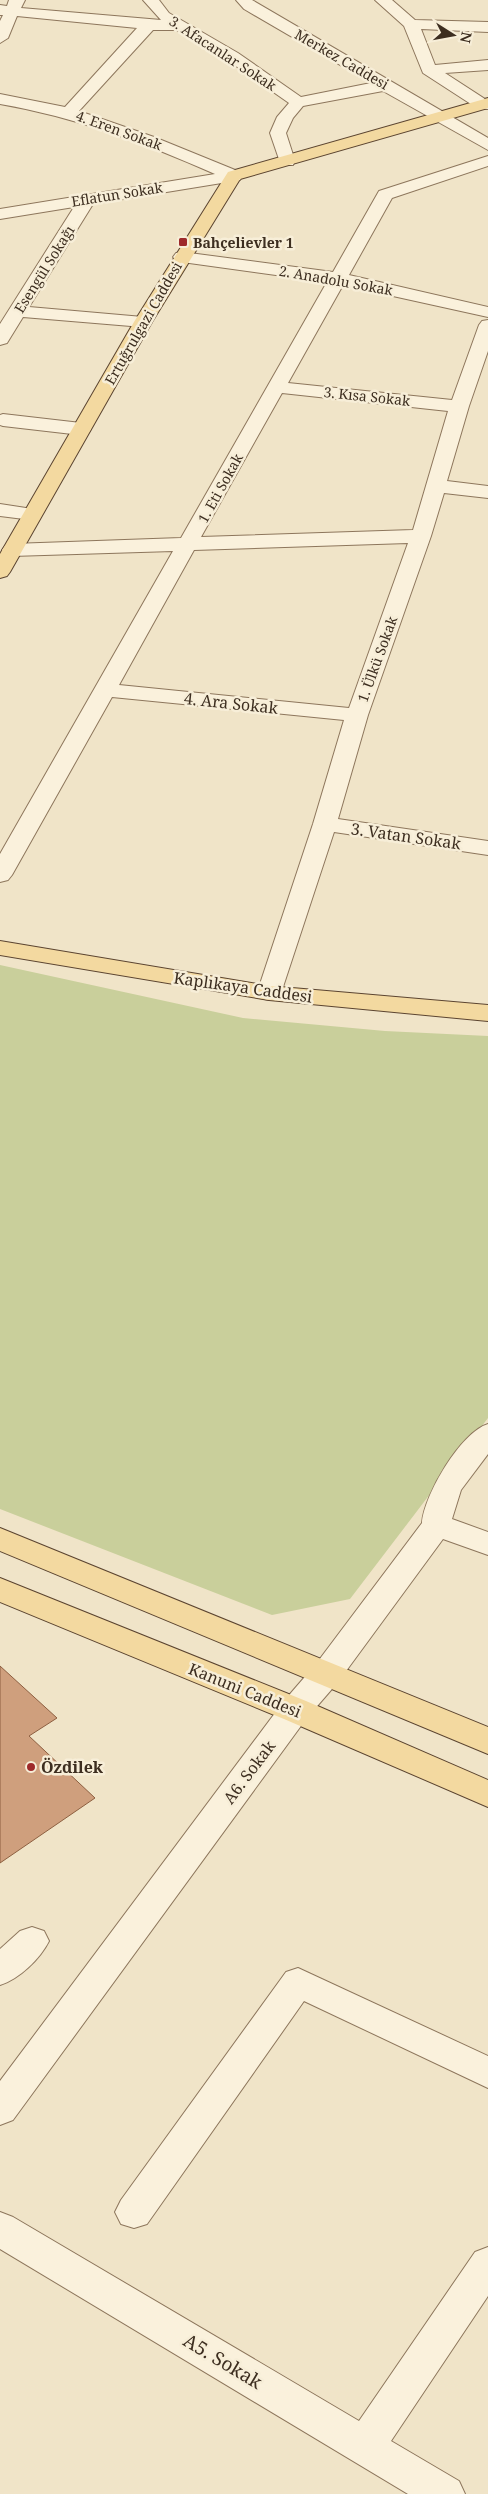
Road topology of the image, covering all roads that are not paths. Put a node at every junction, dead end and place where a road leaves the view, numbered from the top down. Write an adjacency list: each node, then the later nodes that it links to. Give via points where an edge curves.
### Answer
1 (151, 0): 6 (street, 3. Afacanlar Sokak, via 164,16)
2 (244, 0): 12 (street, Merkez Caddesi, via 249,6)
3 (383, 0): 5 (street)
4 (10, 7): 7 (street); 9 (street)
5 (411, 24): 8 (street); 11 (street)
6 (179, 25): 7 (street); 14 (street, 3. Afacanlar Sokak, via 232,56)
7 (149, 26): 16 (street)
8 (488, 27)
9 (0, 38)
10 (488, 65): 11 (street)
11 (429, 70): 15 (street)
12 (387, 85): 14 (street); 17 (street, Merkez Caddesi)
13 (0, 99): 16 (street, 4. Eren Sokak)
14 (298, 102): 19 (street, via 278,133)
15 (485, 104): 17 (main road)
16 (69, 112): 21 (street, 4. Eren Sokak)
17 (442, 117): 18 (street); 19 (main road)
18 (488, 144)
19 (287, 161): 21 (main road)
20 (488, 161): 25 (street, 1. Eti Sokak, via 385,195)
21 (234, 176): 22 (street, Eflatun Sokak); 24 (main road, Ertuğrulgazi Caddesi)
22 (88, 198): 23 (street, Eflatun Sokak); 28 (street, Esengül Sokağı)
23 (0, 214)
24 (182, 257): 25 (street, 2. Anadolu Sokak); 27 (main road, Ertuğrulgazi Caddesi)
25 (338, 278): 26 (street, 2. Anadolu Sokak); 30 (street, 1. Eti Sokak)
26 (488, 312)
27 (143, 322): 28 (street); 33 (main road, Ertuğrulgazi Caddesi)
28 (7, 325)
29 (488, 325): 31 (street, 1. Ülkü Sokak)
30 (276, 387): 31 (street, 3. Kısa Sokak); 39 (street, 1. Eti Sokak)
31 (459, 406): 34 (street, 1. Ülkü Sokak)
32 (3, 420): 33 (street)
33 (81, 430): 37 (main road, Ertuğrulgazi Caddesi)
34 (436, 486): 35 (street); 38 (street, 1. Ülkü Sokak)
35 (488, 492)
36 (0, 510): 37 (street)
37 (32, 514): 40 (main road, Ertuğrulgazi Caddesi)
38 (421, 536): 39 (street); 43 (street, 1. Ülkü Sokak)
39 (190, 543): 40 (street); 42 (street, 1. Eti Sokak)
40 (12, 550): 41 (main road, Ertuğrulgazi Caddesi)
41 (0, 572)
42 (106, 690): 43 (street, 4. Ara Sokak); 46 (street, 1. Eti Sokak)
43 (357, 715): 44 (street, 1. Ülkü Sokak)
44 (325, 824): 45 (street, 3. Vatan Sokak); 48 (street, 1. Ülkü Sokak)
45 (488, 848)
46 (0, 875)
47 (0, 948): 48 (main road, Kaplıkaya Caddesi)
48 (269, 993): 49 (main road, Kaplıkaya Caddesi)
49 (488, 1013)
50 (488, 1434): 51 (street, A6. Sokak, via 443,1493 436,1512)
51 (437, 1525): 53 (street); 55 (street, A6. Sokak)
52 (0, 1539): 55 (main road)
53 (488, 1544)
54 (0, 1589): 56 (main road, Kanuni Caddesi)
55 (327, 1673): 56 (street, A6. Sokak); 57 (main road)
56 (295, 1710): 58 (main road, Kanuni Caddesi); 62 (street, A6. Sokak)
57 (488, 1741)
58 (488, 1794)
59 (32, 1941): 60 (street)
60 (0, 1971)
61 (488, 2072): 63 (street, via 298,1982)
62 (0, 2109)
63 (134, 2212)
64 (0, 2229): 66 (street, A5. Sokak)
65 (488, 2264): 66 (street)
66 (365, 2446): 67 (street, A5. Sokak)
67 (446, 2494)

